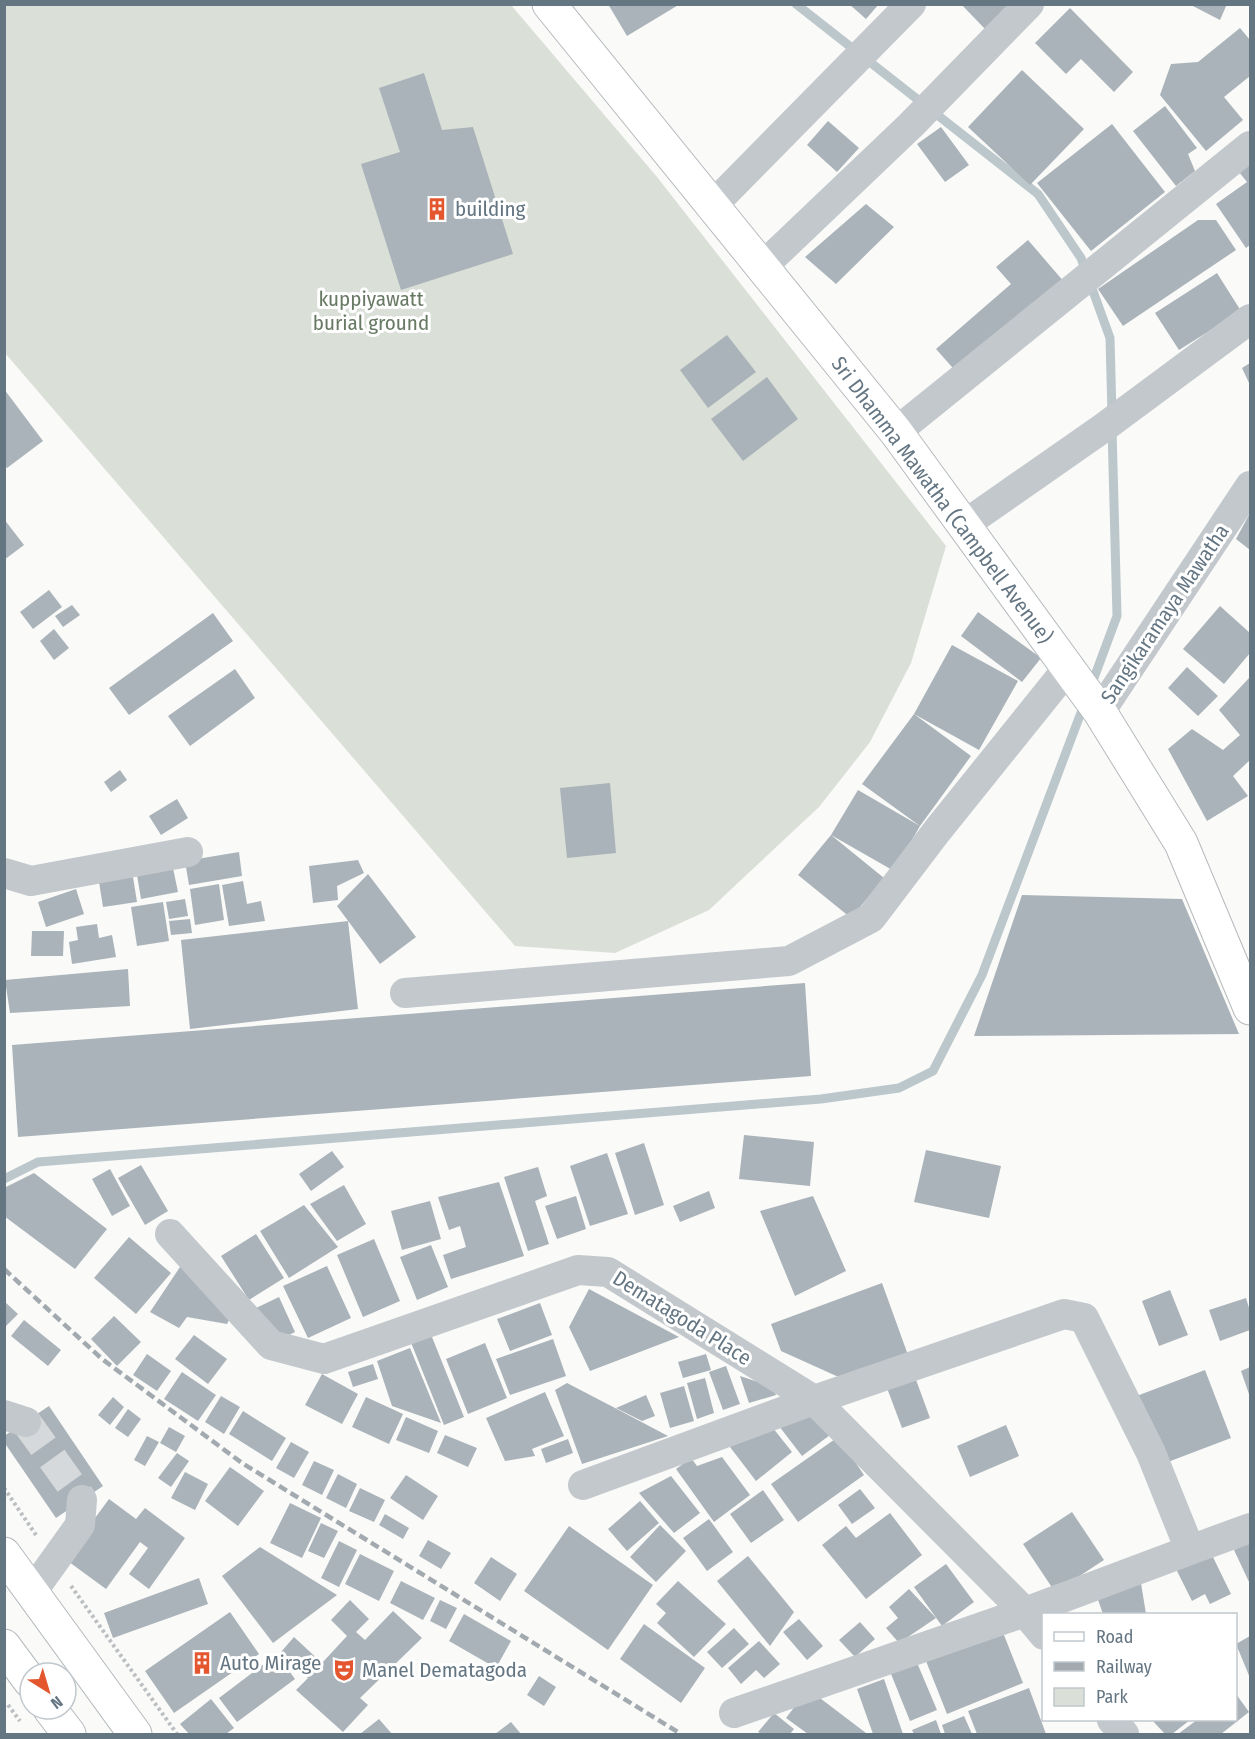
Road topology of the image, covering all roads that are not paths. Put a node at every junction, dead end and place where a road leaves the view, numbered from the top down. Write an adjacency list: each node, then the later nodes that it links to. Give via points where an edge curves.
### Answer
1 (549, 4): 5 (main road, Sri Dhamma Mawatha (Campbell Avenue))
2 (911, 4): 5 (street)
3 (1029, 4): 6 (street)
4 (1251, 146): 8 (street)
5 (711, 207): 6 (main road, Sri Dhamma Mawatha (Campbell Avenue))
6 (761, 268): 8 (main road, Sri Dhamma Mawatha (Campbell Avenue))
7 (1251, 319): 10 (street)
8 (896, 432): 10 (main road, Sri Dhamma Mawatha (Campbell Avenue))
9 (1251, 486): 11 (street, Sangikaramaya Mawatha)
10 (964, 525): 11 (main road, Sri Dhamma Mawatha (Campbell Avenue))
11 (1086, 693): 14 (street, Sangikaramaya Mawatha, via 937,831 871,918 789,961); 15 (main road, Sri Dhamma Mawatha (Campbell Avenue), via 1181,843)
12 (189, 852): 13 (street, via 31,881)
13 (4, 873)
14 (405, 993)
15 (1251, 1008)
16 (170, 1234): 17 (street, Dematagoda Place, via 271,1345 324,1359 578,1270 608,1272)
17 (814, 1400): 18 (street); 21 (street, via 1064,1314 1084,1318 1151,1453); 24 (street, Dematagoda Place)
18 (583, 1485)
19 (82, 1500): 23 (street, via 80,1526)
20 (1251, 1528): 21 (street)
21 (1190, 1550): 24 (street)
22 (4, 1554): 23 (main road)
23 (32, 1592): 30 (main road)
24 (1025, 1612): 25 (street, Dematagoda Place); 26 (street)
25 (1042, 1633)
26 (734, 1713)
27 (45, 1721): 29 (main road)
28 (1114, 1721): 31 (street)
29 (69, 1734)
30 (135, 1734)
31 (1124, 1734)

